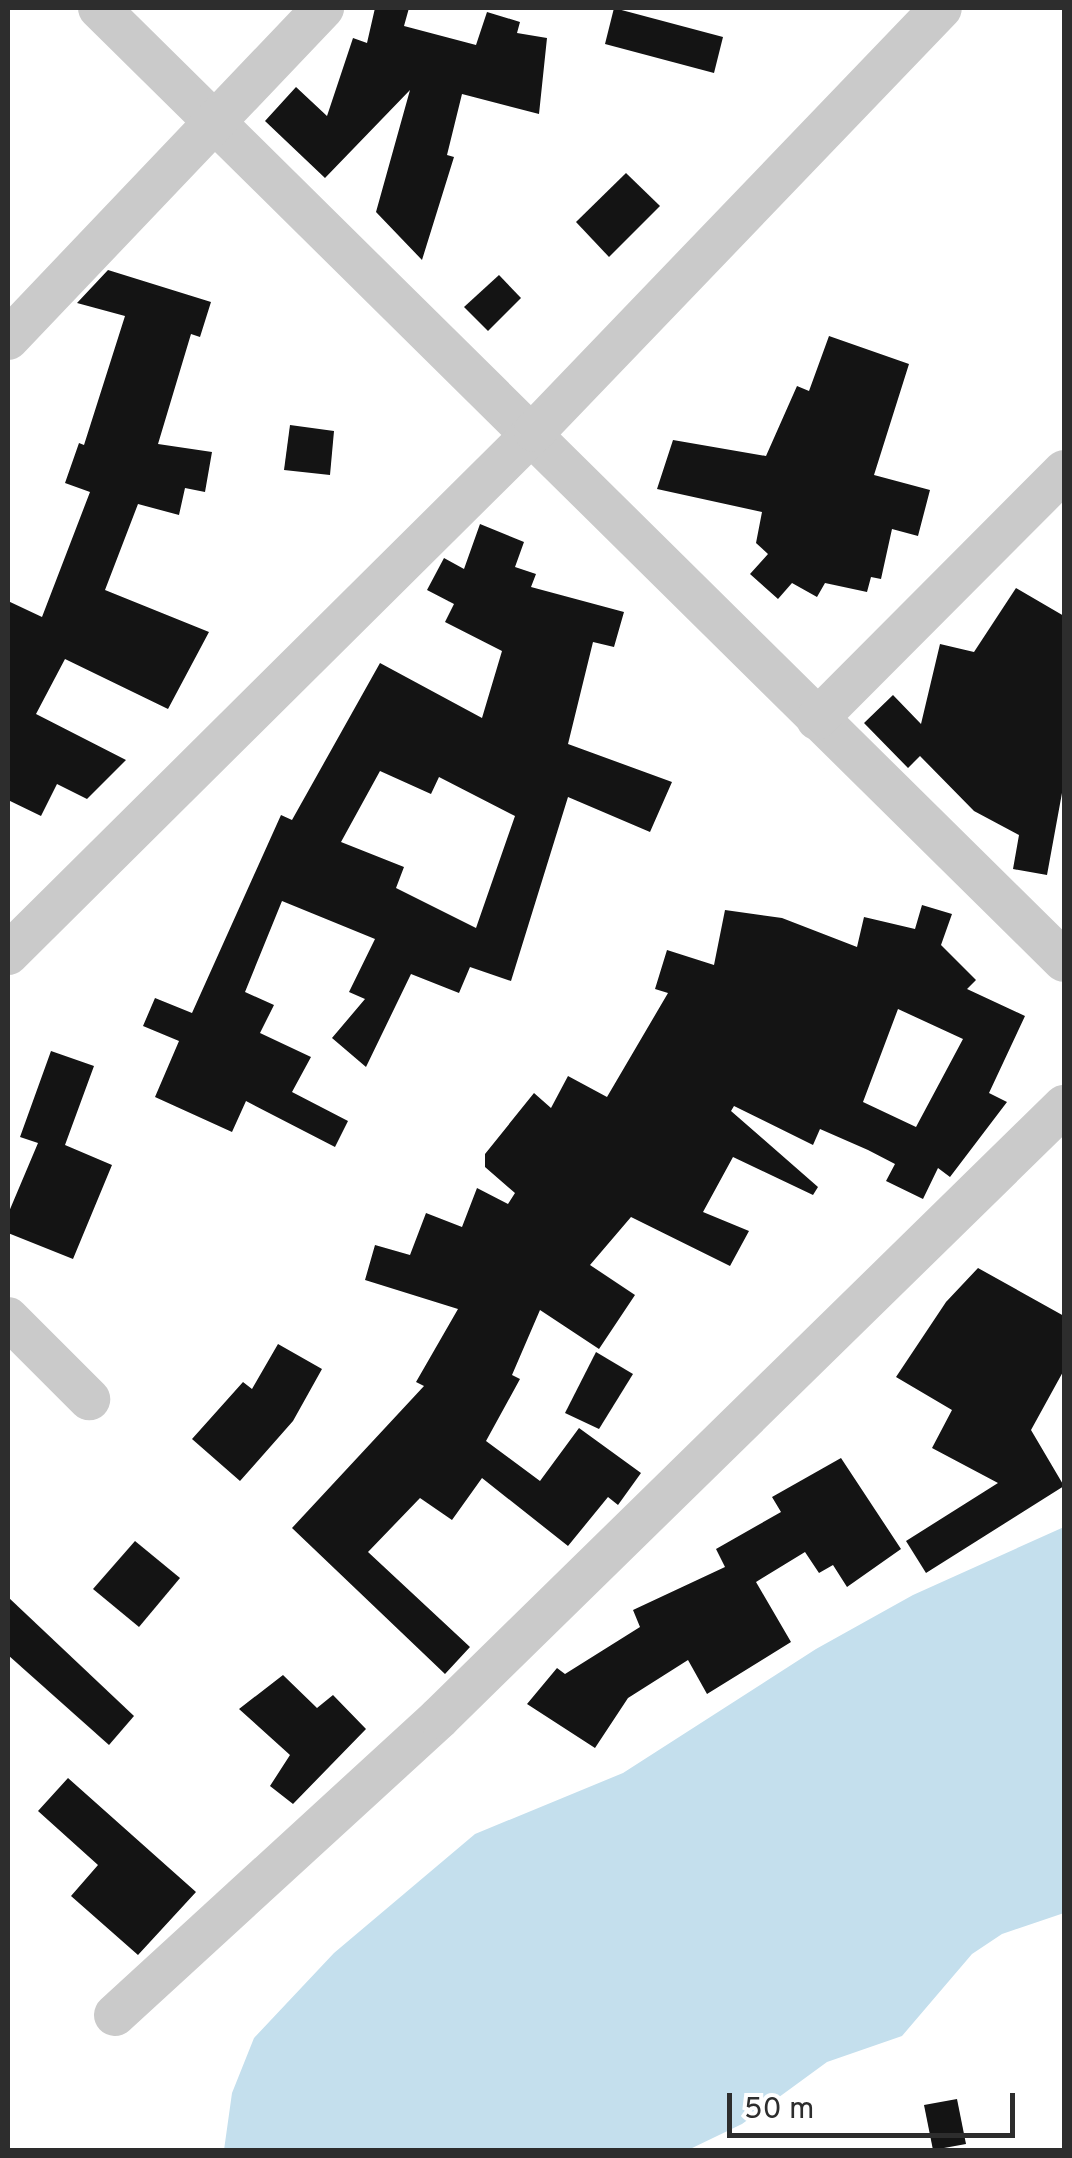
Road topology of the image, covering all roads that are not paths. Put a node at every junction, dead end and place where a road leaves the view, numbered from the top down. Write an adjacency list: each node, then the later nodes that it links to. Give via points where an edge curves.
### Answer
1 (99, 8): 4 (street)
2 (323, 8): 4 (street)
3 (941, 8): 6 (street)
4 (215, 121): 5 (street); 6 (street)
5 (8, 339)
6 (535, 432): 8 (street); 9 (street)
7 (1064, 471): 8 (street)
8 (817, 719): 10 (street)
9 (8, 954)
10 (1064, 961)
11 (1064, 1106): 14 (street, via 440,1718)
12 (8, 1318): 13 (street)
13 (89, 1398)
14 (115, 2015)

